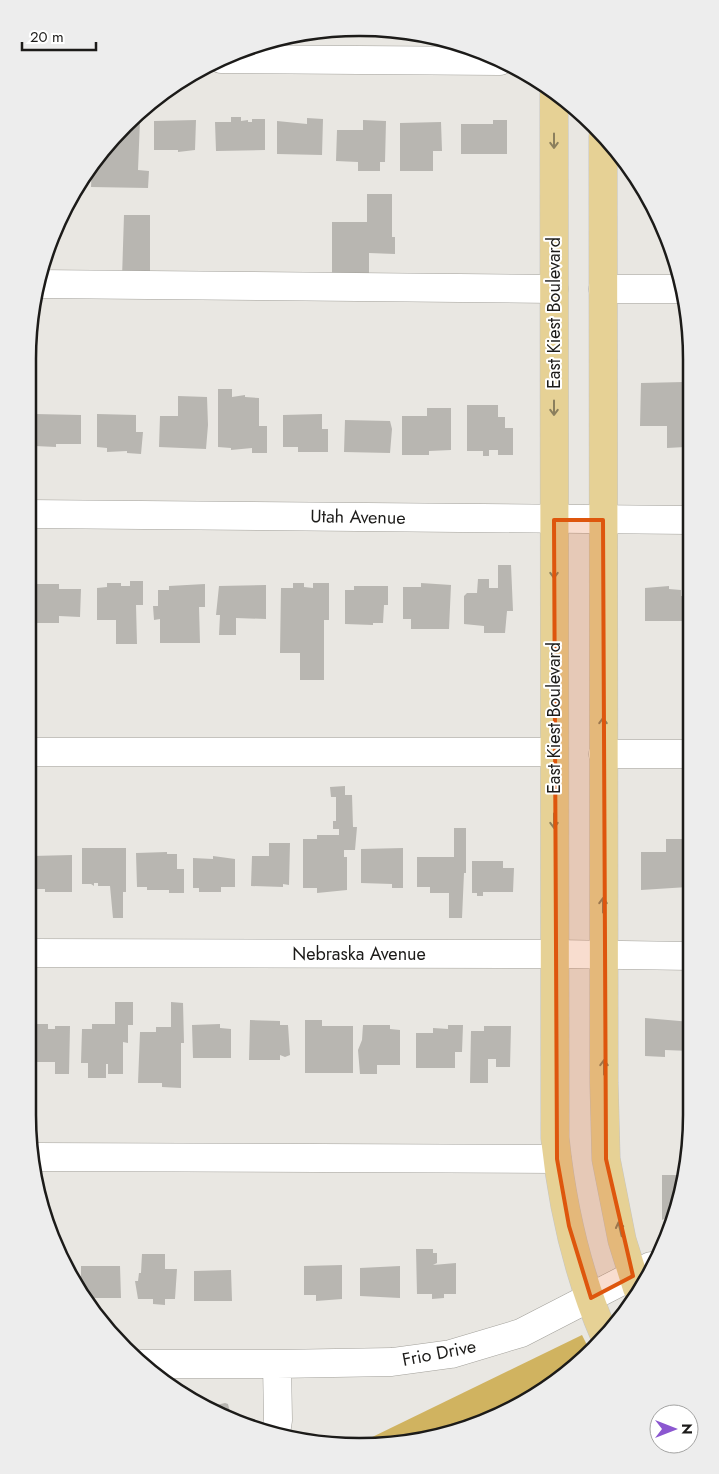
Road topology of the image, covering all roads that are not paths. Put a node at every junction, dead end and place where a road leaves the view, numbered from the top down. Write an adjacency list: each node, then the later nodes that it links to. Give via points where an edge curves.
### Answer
1 (241, 59): 2 (street)
2 (483, 61)
3 (554, 102): 6 (main road, East Kiest Boulevard, one-way to 6)
4 (603, 146): 7 (main road)
5 (45, 284): 6 (street)
6 (554, 289): 10 (main road, East Kiest Boulevard, one-way to 10)
7 (603, 289): 8 (street); 11 (main road)
8 (675, 290)
9 (36, 514): 10 (street, Utah Avenue)
10 (554, 520): 11 (street, Utah Avenue); 14 (main road, East Kiest Boulevard, one-way to 14)
11 (603, 520): 12 (street, Utah Avenue); 15 (main road, one-way to 11)
12 (683, 520)
13 (36, 752): 14 (street)
14 (554, 752): 18 (main road, East Kiest Boulevard, one-way to 18)
15 (603, 754): 16 (street); 19 (main road, one-way to 15)
16 (683, 754)
17 (36, 953): 18 (street, Nebraska Avenue)
18 (554, 954): 19 (street, Nebraska Avenue); 22 (main road, East Kiest Boulevard)
19 (604, 956): 20 (street, Nebraska Avenue); 23 (main road, one-way to 19, via 618,1222 606,1159)
20 (683, 956)
21 (39, 1157): 22 (street)
22 (557, 1159): 25 (main road, East Kiest Boulevard, via 570,1226)
23 (640, 1275)
24 (639, 1277): 25 (street, Frio Drive)
25 (590, 1298): 26 (main road, East Kiest Boulevard); 28 (street, Frio Drive, via 521,1333 450,1354 392,1362)
26 (602, 1329)
27 (154, 1364): 28 (street, Frio Drive)
28 (277, 1364): 29 (street)
29 (277, 1427)

